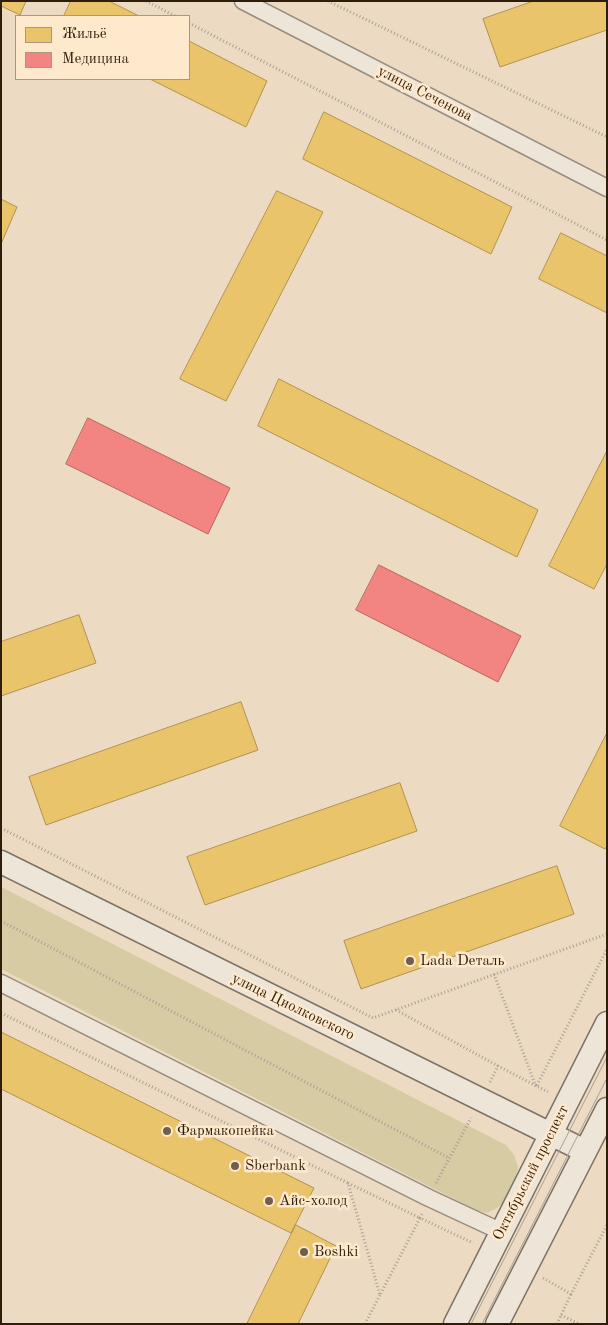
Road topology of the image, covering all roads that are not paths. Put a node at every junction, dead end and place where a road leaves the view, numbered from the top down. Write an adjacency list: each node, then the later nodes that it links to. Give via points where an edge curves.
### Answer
1 (243, 1): 2 (street, улица Сеченова)
2 (607, 188)
3 (1, 862): 7 (street, улица Циолковского)
4 (1, 983): 9 (street)
5 (607, 1023): 7 (street, Октябрьский проспект)
6 (607, 1108): 8 (street)
7 (551, 1134): 8 (street, улица Циолковского); 9 (street, Октябрьский проспект)
8 (585, 1152): 11 (street)
9 (502, 1232): 10 (street, Октябрьский проспект)
10 (455, 1324)
11 (497, 1324)

